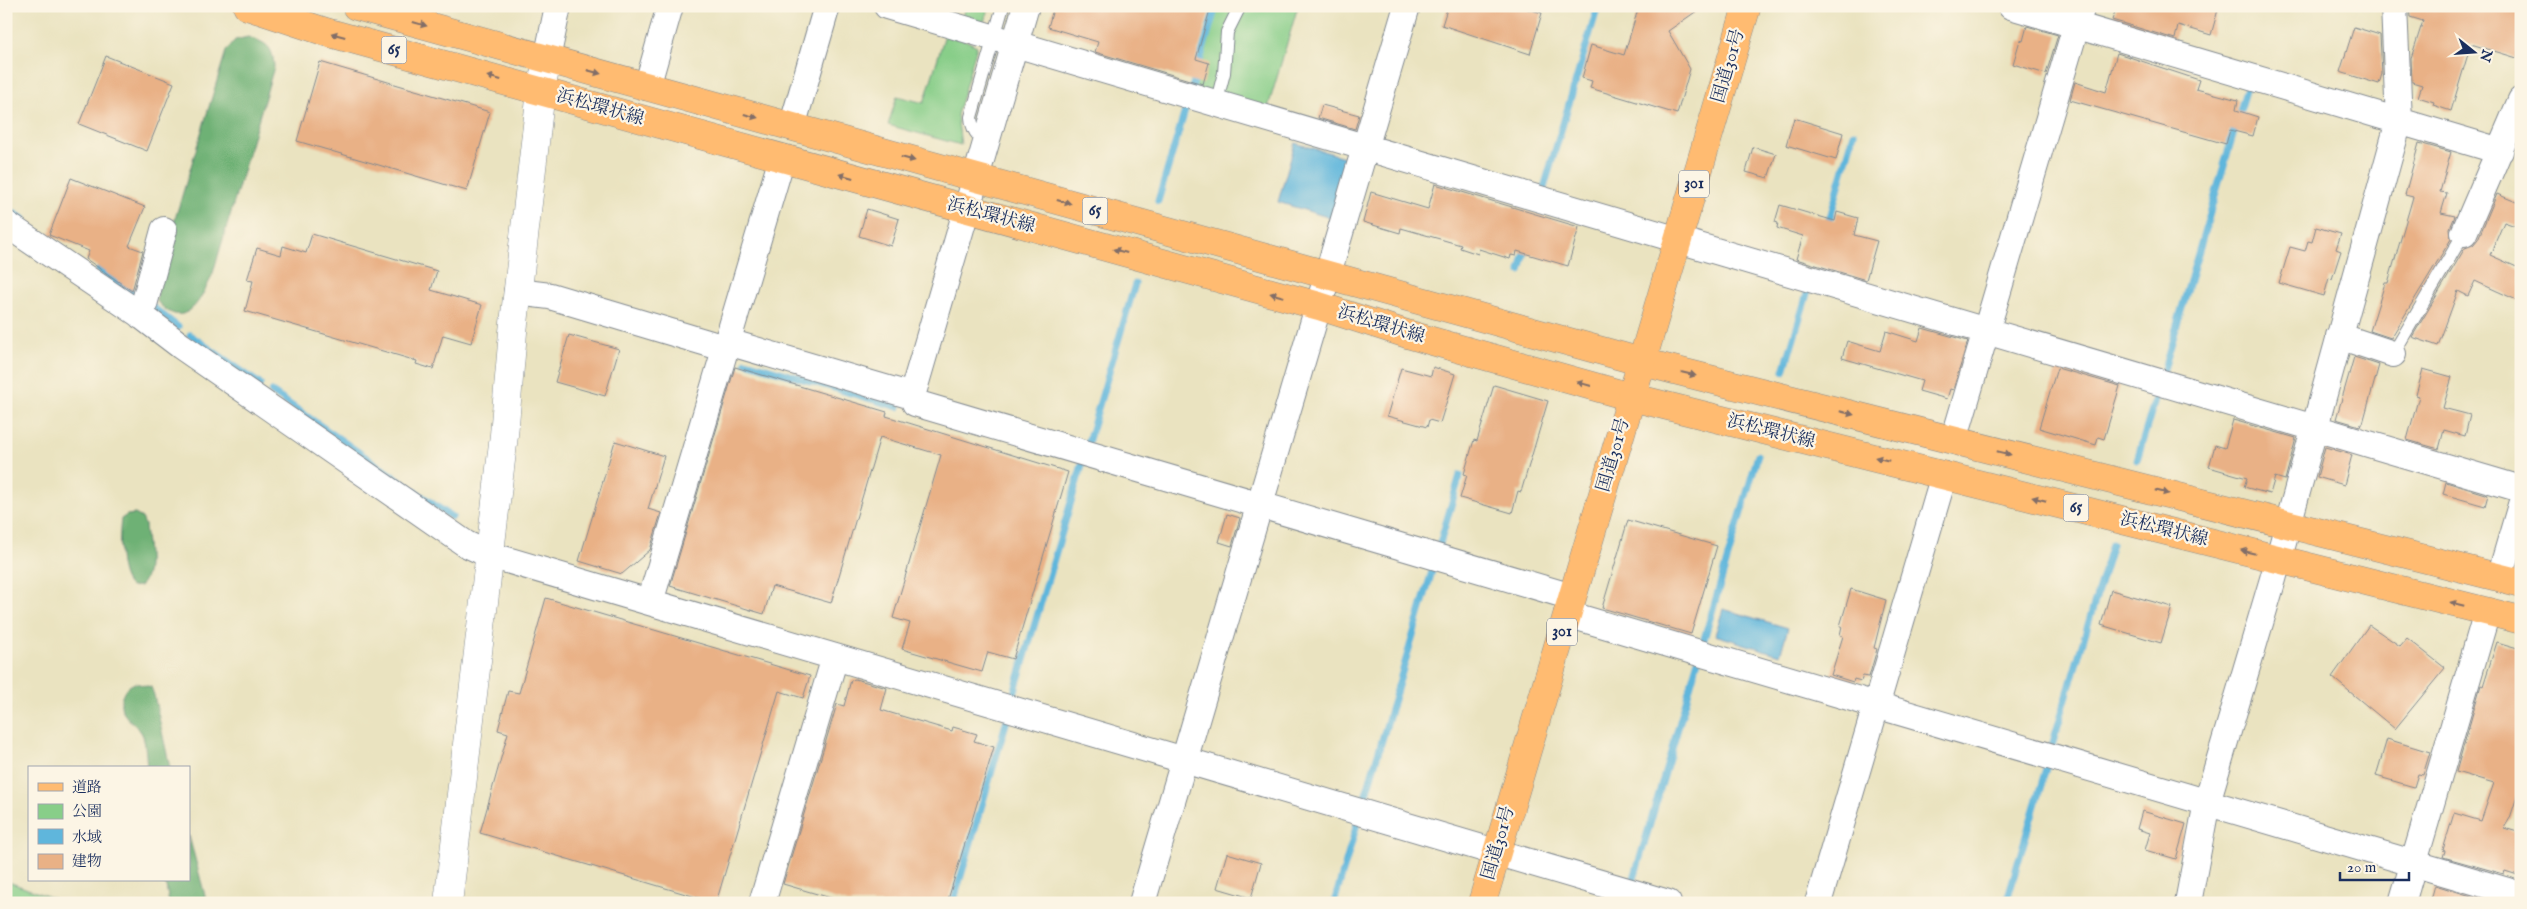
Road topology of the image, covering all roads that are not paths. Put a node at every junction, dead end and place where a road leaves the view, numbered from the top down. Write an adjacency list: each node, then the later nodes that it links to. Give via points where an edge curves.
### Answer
1 (247, 6): 18 (main road, 浜松環状線 / 65, one-way to 1, via 326,32)
2 (356, 6): 16 (main road, 浜松環状線 / 65, one-way to 16)
3 (558, 6): 16 (street)
4 (670, 6): 17 (street)
5 (828, 6): 22 (street)
6 (887, 6): 15 (street)
7 (1003, 6): 15 (lane)
8 (1026, 6): 15 (street)
9 (1240, 6): 20 (lane, via 1227,32 1224,73)
10 (1407, 6): 24 (street)
11 (1747, 6): 31 (main road, 国道301号 / 301)
12 (2011, 6): 14 (street)
13 (2394, 6): 21 (street)
14 (2079, 16): 21 (street); 36 (street)
15 (1004, 41): 20 (street); 26 (street, via 986,143)
16 (548, 59): 17 (main road, 浜松環状線 / 65, one-way to 17); 18 (street)
17 (647, 87): 22 (main road, 浜松環状線 / 65, one-way to 22)
18 (541, 91): 25 (main road, 浜松環状線 / 65); 33 (street)
19 (2521, 100): 23 (street)
20 (1216, 104): 24 (street)
21 (2399, 121): 23 (street); 37 (street)
22 (792, 127): 26 (main road, 浜松環状線 / 65, one-way to 26)
23 (2509, 139): 30 (street)
24 (1366, 148): 31 (street); 32 (street)
25 (782, 158): 27 (main road, 浜松環状線 / 65, one-way to 25); 38 (street)
26 (976, 178): 27 (street); 32 (main road, 浜松環状線 / 65, one-way to 32)
27 (967, 209): 34 (main road, 浜松環状線 / 65, one-way to 27); 41 (street)
28 (6, 224): 35 (street)
29 (164, 230): 35 (street)
30 (2464, 233): 39 (lane)
31 (1678, 240): 36 (street); 40 (main road, 国道301号 / 301)
32 (1328, 275): 34 (street); 40 (main road, 浜松環状線 / 65)
33 (517, 292): 38 (street, via 550,296); 50 (street)
34 (1319, 306): 42 (main road, 浜松環状線 / 65, one-way to 34); 47 (street)
35 (141, 316): 50 (street, via 466,544)
36 (1986, 331): 43 (street); 44 (street)
37 (2339, 336): 39 (street); 43 (street)
38 (726, 345): 41 (street); 53 (street)
39 (2393, 354)
40 (1642, 362): 42 (main road, 国道301号 / 301); 44 (main road, 浜松環状線 / 65, one-way to 44)
41 (912, 396): 47 (street, via 916,403)
42 (1631, 397): 45 (main road, 浜松環状線 / 65, one-way to 42); 54 (main road, 国道301号 / 301)
43 (2313, 428): 46 (street); 49 (street)
44 (1954, 440): 49 (main road, 浜松環状線 / 65, one-way to 49)
45 (1944, 475): 51 (main road, 浜松環状線 / 65, one-way to 45); 58 (street)
46 (2521, 489)
47 (1260, 504): 54 (street); 59 (street)
48 (2521, 505): 52 (street)
49 (2287, 524): 51 (street); 52 (main road, 浜松環状線 / 65)
50 (490, 555): 53 (street); 64 (street)
51 (2278, 559): 55 (main road, 浜松環状線 / 65, one-way to 51); 60 (street)
52 (2510, 580)
53 (650, 602): 57 (street)
54 (1570, 605): 58 (street); 61 (main road, 国道301号 / 301)
55 (2488, 612): 56 (main road, 浜松環状線 / 65); 62 (street)
56 (2521, 620)
57 (835, 657): 59 (street); 65 (street)
58 (1876, 705): 60 (street); 69 (street)
59 (1184, 760): 61 (street); 66 (street)
60 (2206, 802): 62 (street); 70 (street)
61 (1497, 852): 67 (main road, 国道301号 / 301); 68 (street)
62 (2413, 864): 63 (street); 71 (street)
63 (2521, 895)
64 (448, 903)
65 (762, 903)
66 (1142, 903)
67 (1482, 903)
68 (1668, 903)
69 (1818, 903)
70 (2188, 903)
71 (2402, 903)

